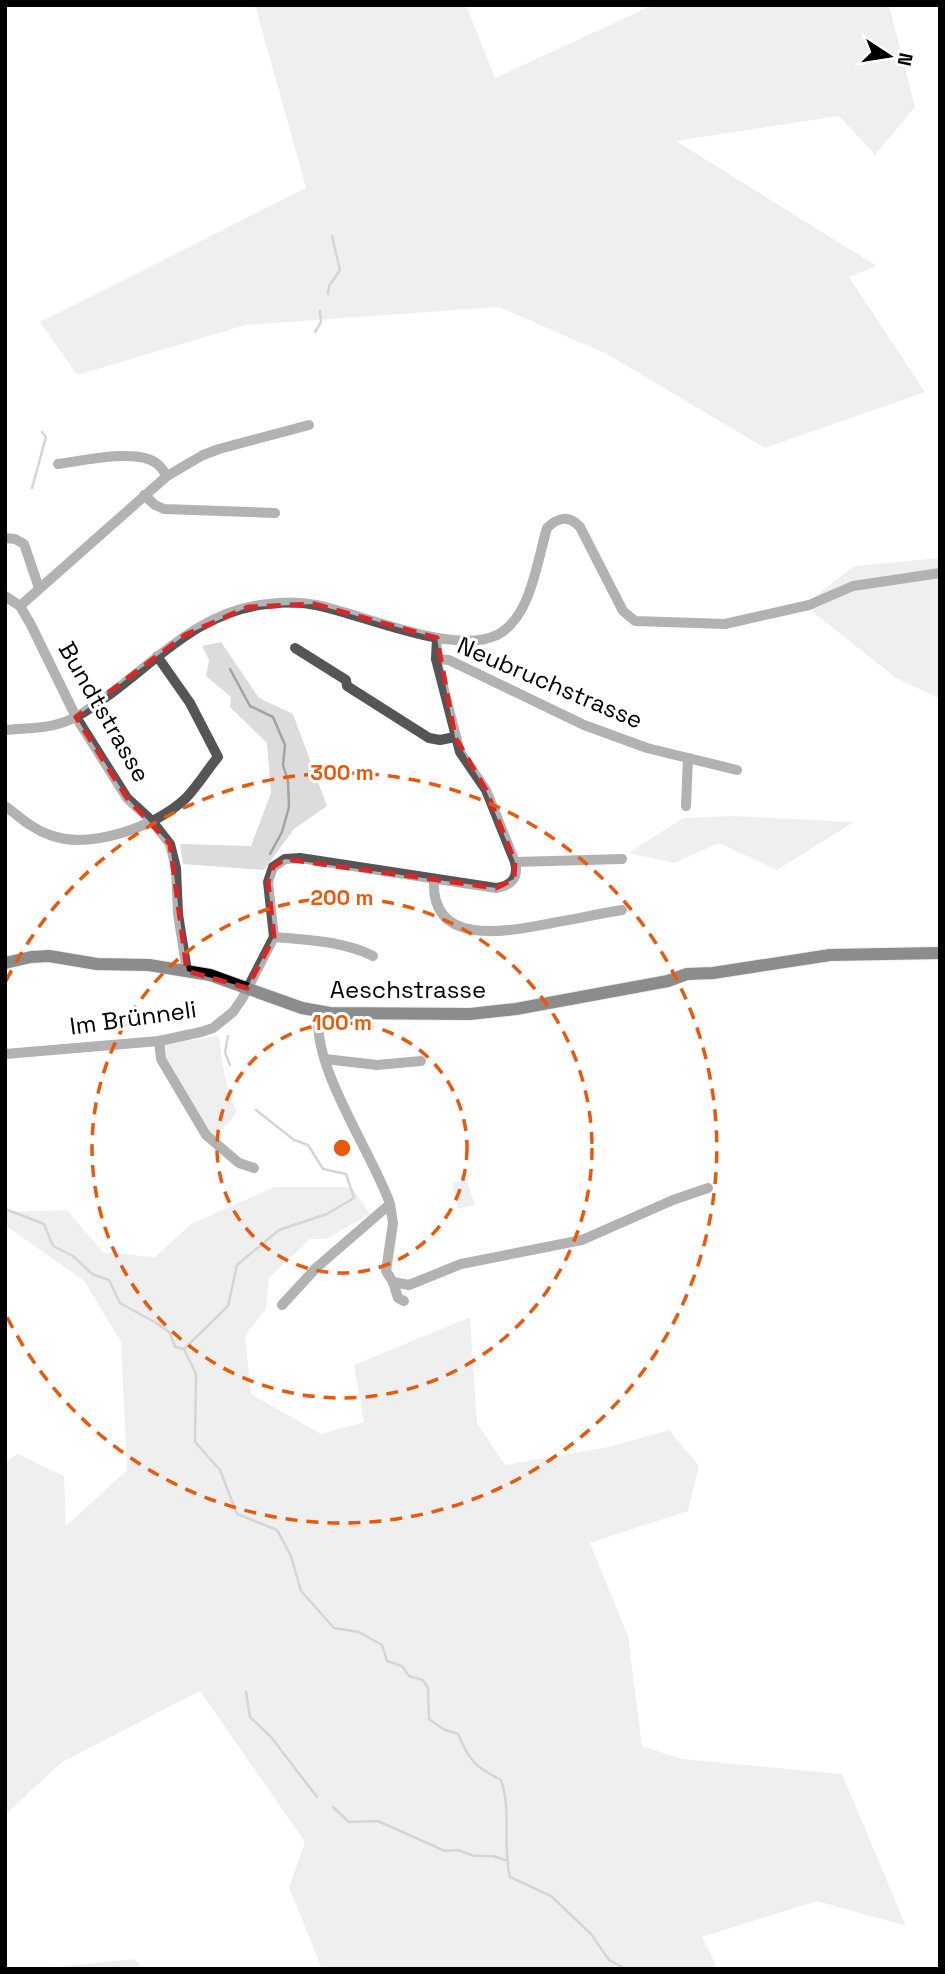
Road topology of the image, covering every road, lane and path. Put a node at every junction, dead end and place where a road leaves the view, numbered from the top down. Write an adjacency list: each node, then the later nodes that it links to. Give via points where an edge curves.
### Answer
1 (309, 425): 3 (street, via 211,452)
2 (58, 464): 3 (street, via 140,456 156,462)
3 (167, 475): 4 (street)
4 (144, 495): 5 (street, via 163,509); 8 (street)
5 (275, 513)
6 (5, 538): 8 (street, via 24,544)
7 (940, 573): 11 (street, via 853,586 809,605 739,622 635,621 623,611 580,527 565,518 547,528 525,606 510,626 498,635 472,642)
8 (38, 588): 10 (street)
9 (5, 596): 10 (street, Bundtstrasse)
10 (20, 607): 15 (street, Bundtstrasse)
11 (437, 638): 13 (street, via 314,604 269,604 202,624); 14 (street)
12 (295, 648): 17 (street, via 429,738)
13 (157, 656): 15 (street); 22 (street, via 190,703 218,757 184,799)
14 (436, 659): 17 (street); 18 (street, Neubruchstrasse, via 449,660 584,725)
15 (76, 717): 16 (street); 22 (street, Bundtstrasse, via 127,798)
16 (5, 730)
17 (455, 737): 24 (street, via 486,790)
18 (688, 758): 19 (street, Neubruchstrasse); 21 (street)
19 (737, 770)
20 (5, 806): 22 (street, via 37,830 65,839 97,839)
21 (686, 806)
22 (152, 821): 31 (street, Bundtstrasse, via 170,844 176,868)
23 (622, 859): 24 (street)
24 (515, 862): 25 (street, via 514,879 506,886)
25 (433, 879): 26 (street, via 433,893 442,911 454,923 480,932 503,932); 27 (street, via 285,859 273,867 268,882)
26 (622, 910)
27 (274, 937): 29 (street, via 358,949); 32 (street, Im Brünneli)
28 (940, 953): 33 (main road, Aeschstrasse, via 790,960 470,1014)
29 (373, 957)
30 (5, 963): 31 (main road, Aeschstrasse, via 61,957)
31 (187, 971): 32 (main road, Aeschstrasse)
32 (247, 988): 33 (main road, Aeschstrasse); 34 (street, Im Brünneli, via 233,1012 213,1028)
33 (318, 1012): 36 (street, via 317,1032)
34 (159, 1041): 35 (street, Im Brünneli); 38 (street, via 161,1059 206,1135 239,1163)
35 (5, 1054)
36 (325, 1059): 37 (street, via 377,1065); 40 (street)
37 (421, 1061)
38 (254, 1168)
39 (708, 1188): 41 (street, via 582,1240 461,1265 409,1285)
40 (390, 1204): 41 (street, via 393,1223 386,1271); 43 (street, via 316,1268)
41 (393, 1282): 42 (street, via 398,1298)
42 (404, 1301)
43 (282, 1305)

